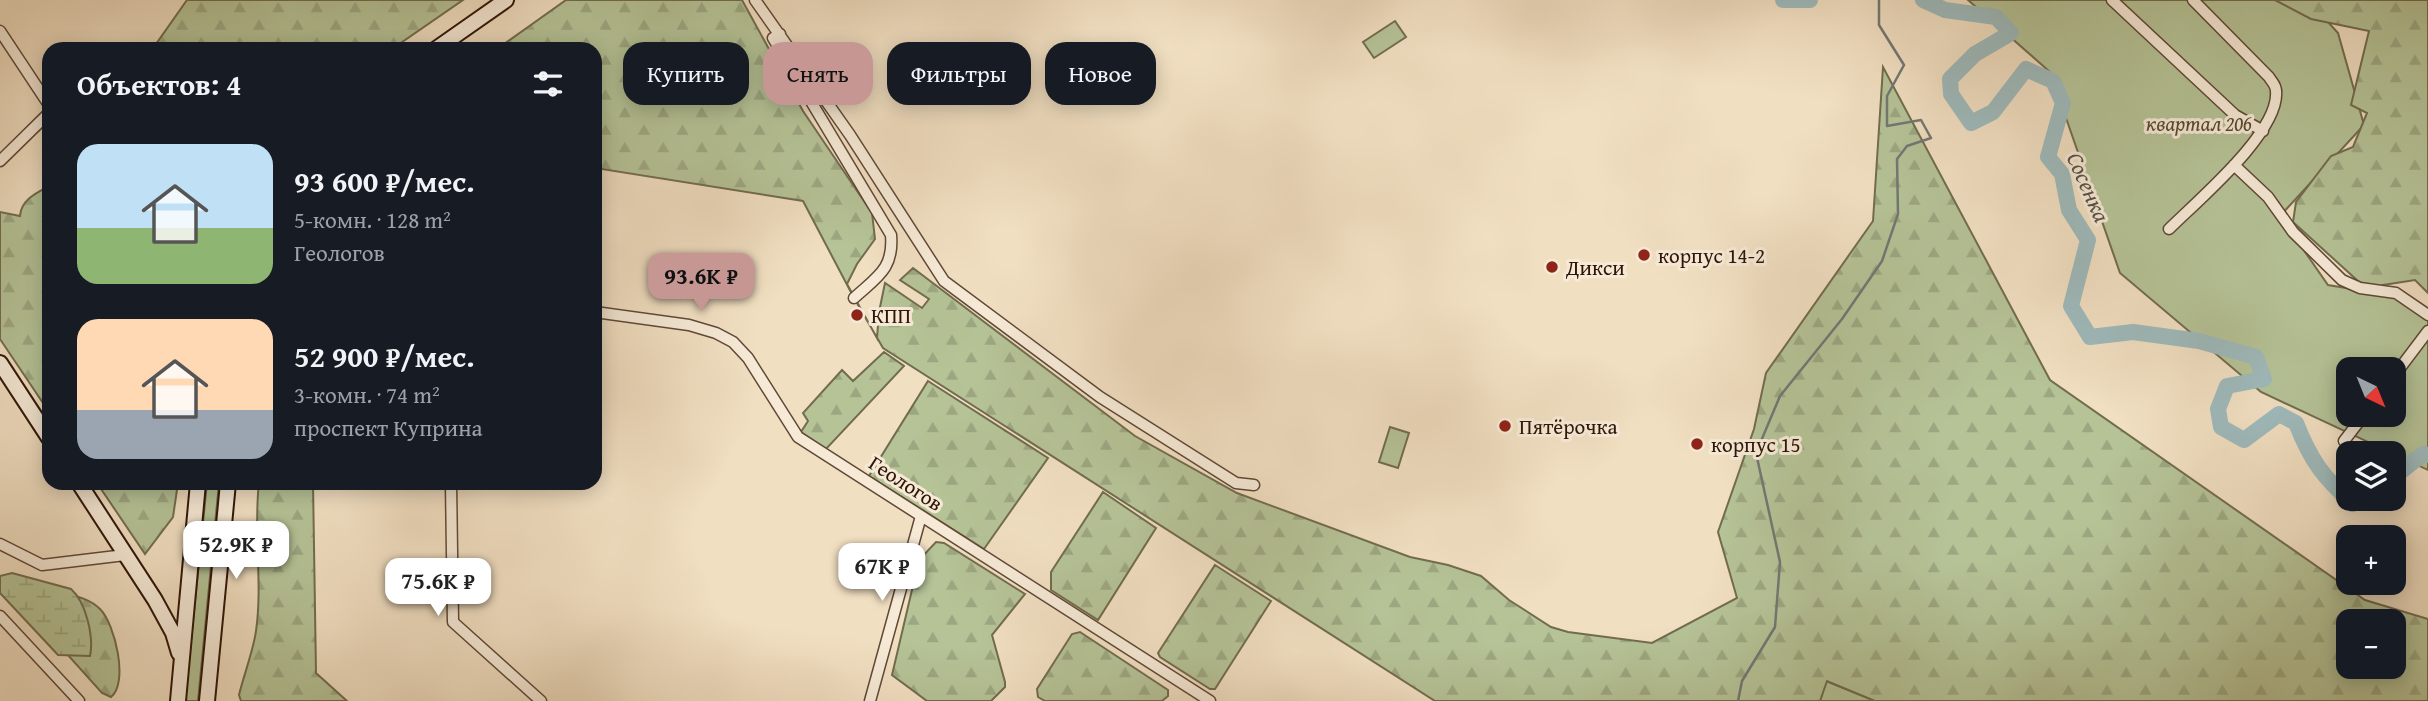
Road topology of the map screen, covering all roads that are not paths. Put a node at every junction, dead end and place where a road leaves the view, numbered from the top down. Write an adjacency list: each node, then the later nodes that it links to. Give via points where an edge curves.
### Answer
1 (506, 0): 7 (main road)
2 (755, 0): 6 (street)
3 (2112, 0): 10 (street, via 2235,115)
4 (2193, 0): 10 (street, via 2275,85 2277,93)
5 (0, 31): 8 (street)
6 (780, 34): 14 (street, via 773,38 891,235 888,263); 23 (street, via 944,281 1100,397 1236,483)
7 (446, 42)
8 (42, 94)
9 (42, 120): 11 (street)
10 (2263, 131): 12 (street)
11 (0, 161)
12 (2234, 165): 13 (street); 16 (street, via 2342,280 2360,288 2396,293)
13 (2169, 229)
14 (854, 299)
15 (602, 313): 28 (street, Геологов, via 689,325 733,342 755,367 798,437)
16 (2428, 315)
17 (2428, 331): 18 (street)
18 (2406, 360)
19 (0, 363): 20 (main road)
20 (42, 427)
21 (2355, 427): 22 (street)
22 (2344, 441)
23 (1254, 485)
24 (83, 490): 30 (main road)
25 (197, 490): 31 (main road)
26 (227, 490): 37 (main road)
27 (451, 490): 38 (street, via 453,622)
28 (921, 516): 39 (street); 40 (street, Геологов)
29 (0, 544): 30 (street, via 41,565)
30 (125, 555): 32 (main road)
31 (188, 587): 32 (main road, via 172,606); 34 (main road)
32 (155, 600): 34 (main road, via 173,633)
33 (0, 616): 35 (street)
34 (181, 673): 36 (main road)
35 (79, 701)
36 (178, 701)
37 (207, 701)
38 (541, 701)
39 (870, 701)
40 (1210, 701)

